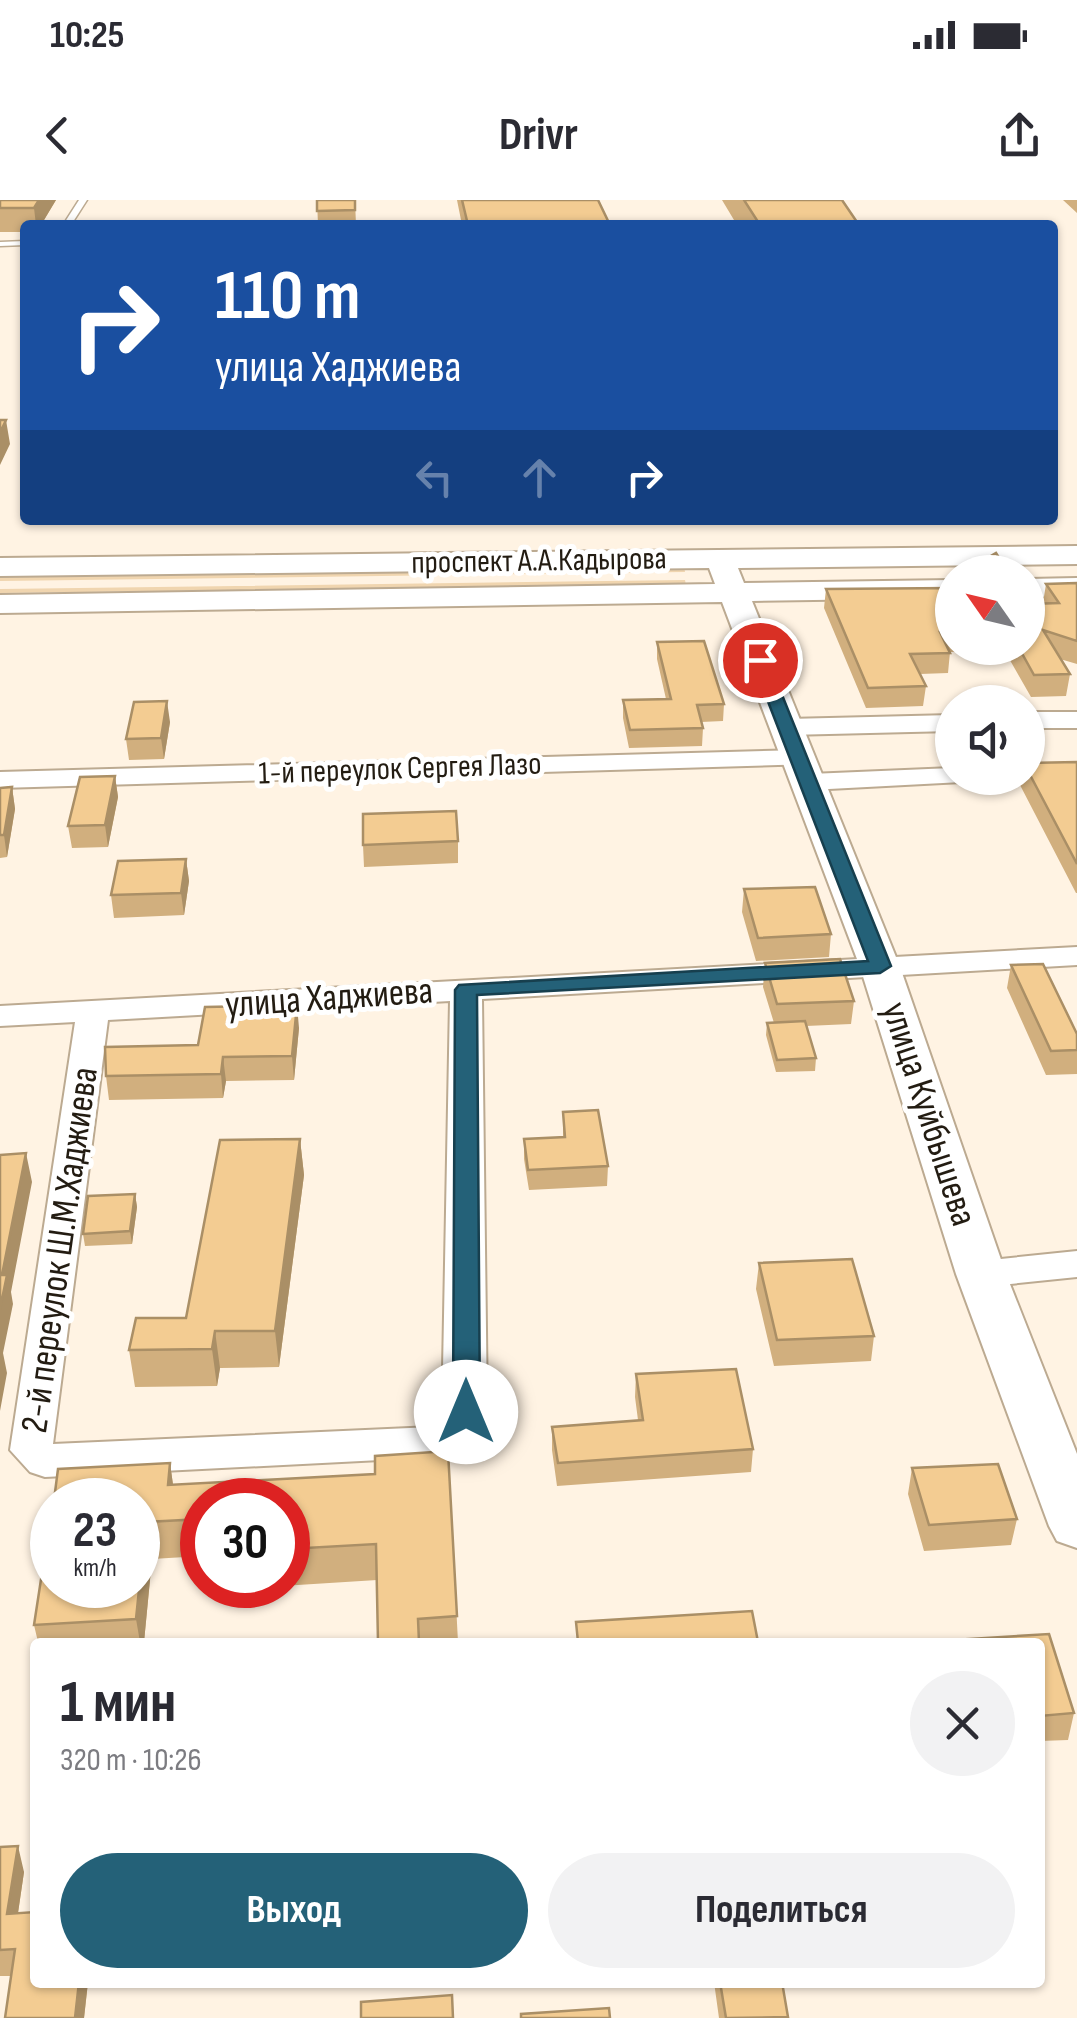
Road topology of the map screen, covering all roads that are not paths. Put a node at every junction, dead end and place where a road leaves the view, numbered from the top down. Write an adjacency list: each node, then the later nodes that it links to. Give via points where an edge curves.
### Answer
1 (1077, 555): 3 (street, проспект А.А.Кадырова)
2 (0, 568): 3 (street, проспект А.А.Кадырова)
3 (726, 576): 5 (street, проспект А.А.Кадырова); 7 (street, проспект А.А.Кадырова); 11 (street, улица Куйбышева)
4 (1077, 587): 6 (street)
5 (935, 588)
6 (1045, 588)
7 (0, 604)
8 (1045, 720): 9 (street)
9 (1077, 720)
10 (935, 727): 11 (street)
11 (800, 756): 12 (street); 13 (street, 1-й переулок Сергея Лазо); 15 (street, улица Куйбышева)
12 (935, 774)
13 (0, 780)
14 (1077, 956): 15 (street, улица Хаджиева)
15 (880, 966): 16 (street, улица Хаджиева); 20 (street, улица Куйбышева)
16 (466, 990): 17 (street, улица Хаджиева); 17 (street, 2-й переулок Ш.М.Хаджиева, via 466,1412 460,1430 439,1442 45,1461 31,1450)
17 (93, 1012): 18 (street, улица Хаджиева)
18 (0, 1016)
19 (1077, 1264): 20 (street)
20 (982, 1274): 21 (street, улица Куйбышева)
21 (1077, 1526)

